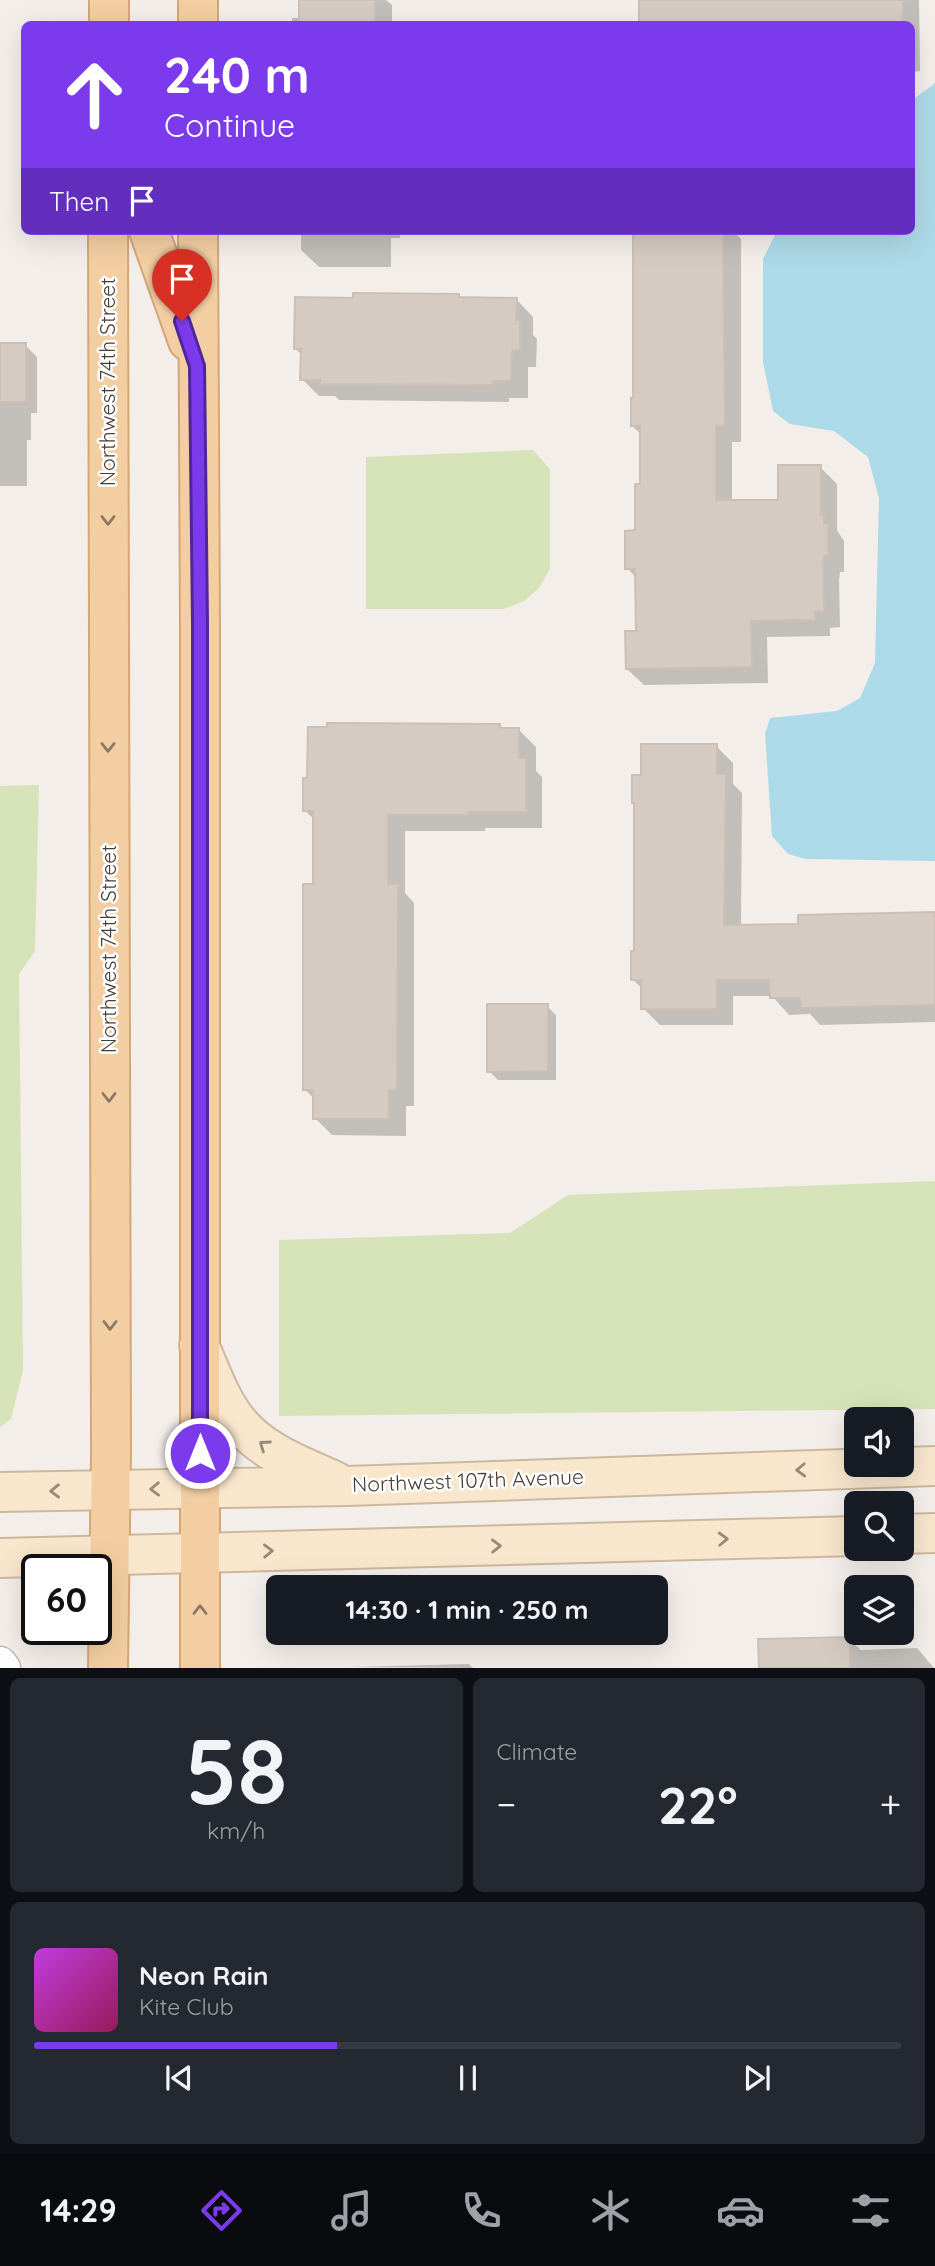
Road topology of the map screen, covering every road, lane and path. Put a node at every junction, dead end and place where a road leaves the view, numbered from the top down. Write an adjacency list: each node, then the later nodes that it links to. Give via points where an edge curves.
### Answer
1 (109, 0): 3 (main road)
2 (198, 0): 4 (main road)
3 (109, 21)
4 (198, 21)
5 (108, 235): 13 (main road, Northwest 74th Street, one-way to 13)
6 (150, 235): 8 (main road)
7 (198, 235): 8 (main road)
8 (197, 366): 9 (main road)
9 (200, 1345): 11 (main road, one-way to 9, via 255,1440 235,1418); 12 (main road)
10 (935, 1466): 11 (main road, Northwest 107th Avenue, one-way to 11)
11 (346, 1486): 12 (main road, Northwest 107th Avenue)
12 (200, 1488): 13 (main road, Northwest 107th Avenue, one-way to 13); 18 (main road)
13 (110, 1489): 14 (main road, Northwest 107th Avenue, one-way to 14); 19 (main road, Northwest 74th Street)
14 (0, 1492)
15 (935, 1533): 16 (main road)
16 (914, 1534)
17 (844, 1536): 18 (main road, one-way to 17)
18 (200, 1553): 20 (main road); 27 (main road, one-way to 18)
19 (109, 1554)
20 (112, 1555)
21 (21, 1557): 22 (main road)
22 (0, 1558)
23 (108, 1645): 26 (main road, Northwest 74th Street)
24 (0, 1663): 25 (street)
25 (4, 1668)
26 (108, 1668)
27 (200, 1668)

